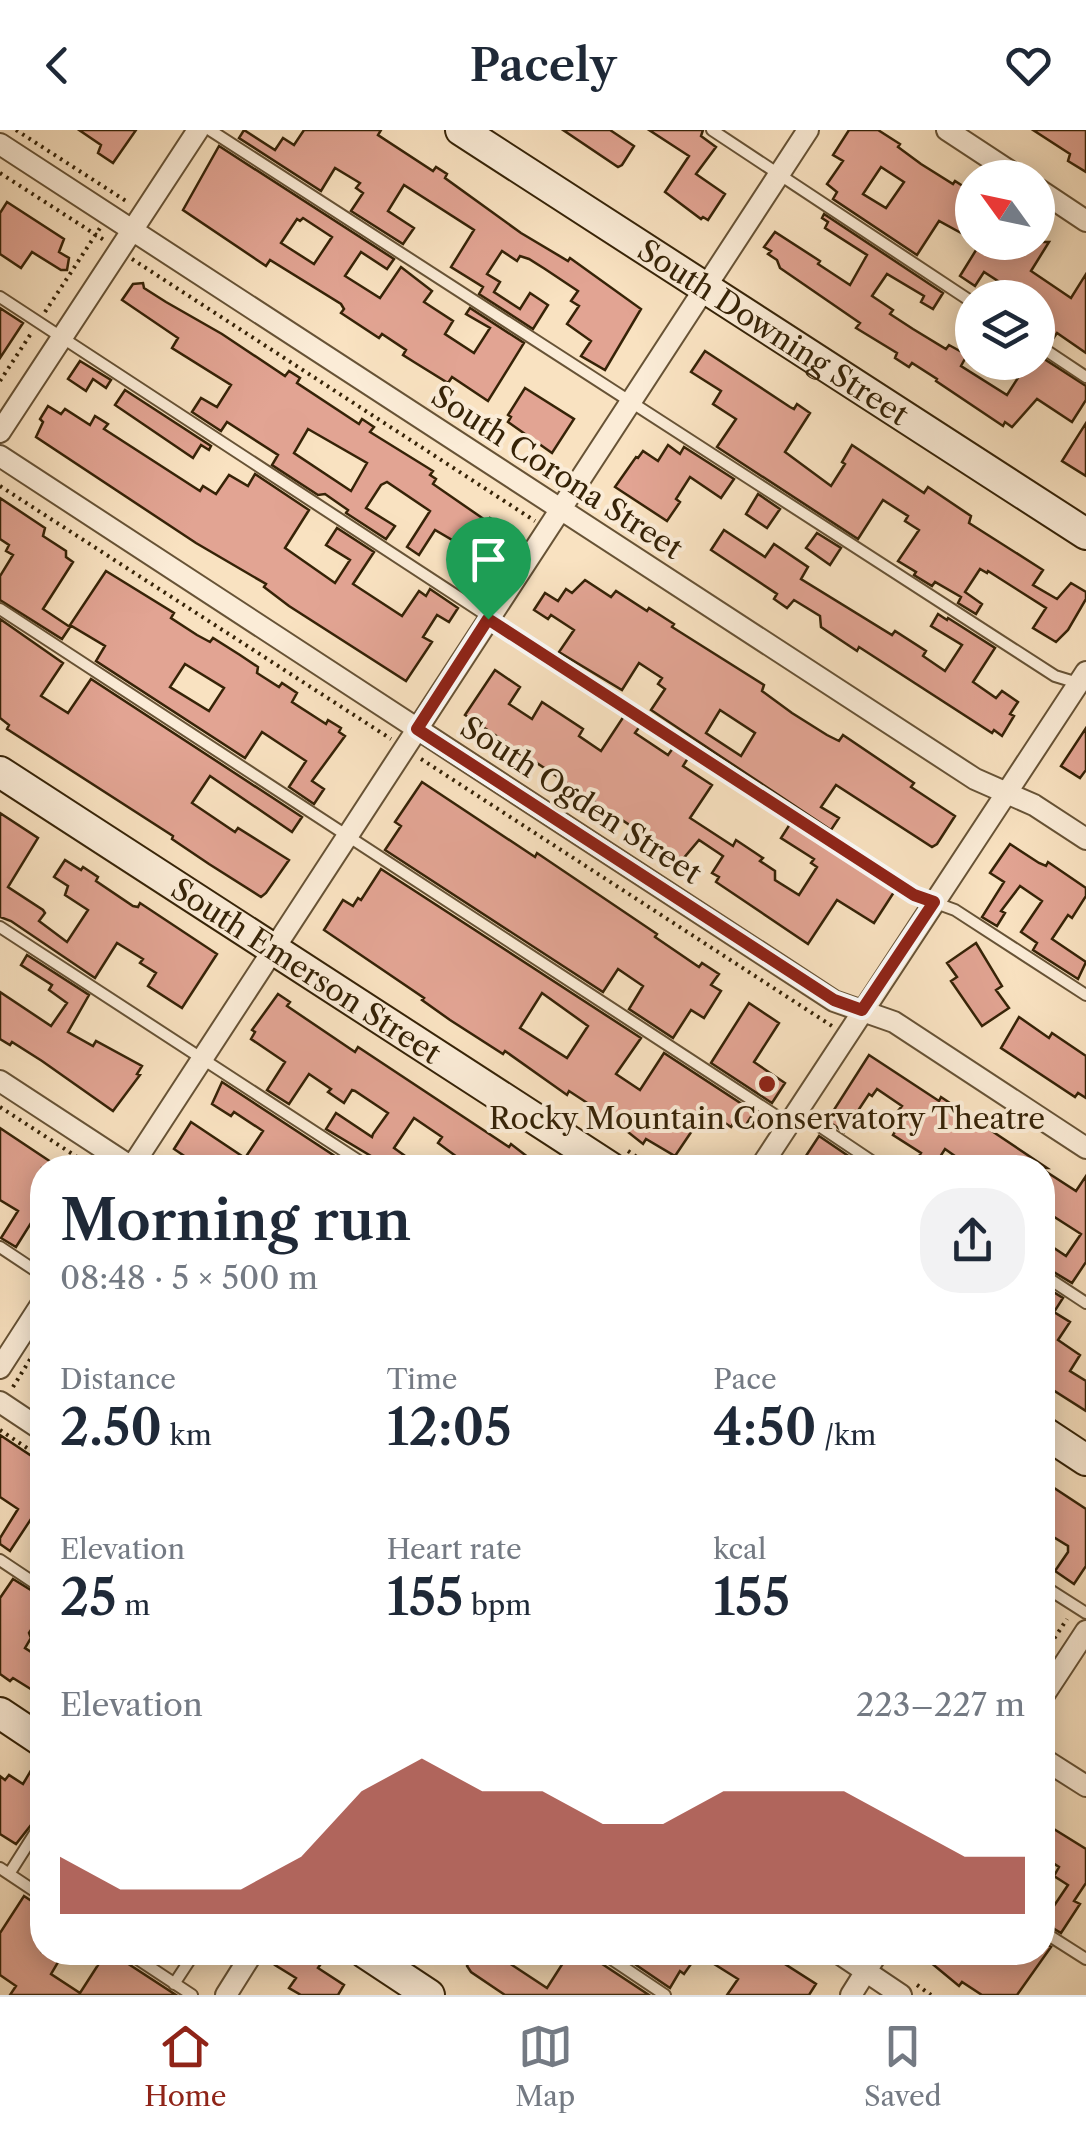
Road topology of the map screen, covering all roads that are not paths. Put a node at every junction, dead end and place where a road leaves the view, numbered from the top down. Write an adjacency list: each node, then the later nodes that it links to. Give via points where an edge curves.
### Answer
1 (198, 130): 12 (street)
2 (210, 130): 19 (lane)
3 (462, 130): 13 (street, South Downing Street)
4 (712, 130): 9 (lane)
5 (808, 130): 9 (street)
6 (946, 130): 8 (street)
7 (0, 144): 12 (street, South Corona Street)
8 (992, 160)
9 (779, 174): 13 (street); 14 (lane)
10 (1055, 200): 11 (street)
11 (1086, 220)
12 (132, 230): 16 (street); 22 (street, South Corona Street)
13 (704, 289): 19 (street); 23 (street, South Downing Street)
14 (955, 291)
15 (0, 298): 16 (lane)
16 (62, 337): 20 (street); 25 (lane)
17 (1055, 355): 18 (lane)
18 (1086, 376)
19 (630, 402): 22 (street); 26 (lane, via 1055,676)
20 (0, 432)
21 (0, 456): 27 (street, South Ogden Street)
22 (560, 510): 25 (street); 29 (street, South Corona Street, via 975,780)
23 (1086, 534)
24 (0, 609): 30 (lane)
25 (488, 619): 27 (street); 32 (lane)
26 (1083, 680): 29 (street)
27 (417, 729): 30 (street); 36 (street, South Ogden Street, via 834,1000)
28 (0, 772): 34 (street, South Emerson Street)
29 (1007, 792): 31 (street, South Corona Street); 32 (street)
30 (346, 838): 34 (street); 39 (lane, via 778,1117)
31 (1086, 839)
32 (934, 902): 35 (lane); 36 (street)
33 (0, 927): 37 (lane)
34 (274, 949): 37 (street); 44 (street, South Emerson Street)
35 (1086, 995)
36 (862, 1010): 39 (street); 40 (street, South Ogden Street, via 894,1022)
37 (202, 1058): 42 (street); 43 (lane)
38 (0, 1081): 41 (street)
39 (792, 1118): 45 (street); 46 (lane, via 809,1119)
40 (1086, 1148)
41 (114, 1155)
42 (140, 1155)
43 (350, 1155)
44 (592, 1155)
45 (768, 1155)
46 (863, 1155)
47 (0, 1247): 48 (lane)
48 (30, 1267)
49 (1055, 1283): 50 (lane)
50 (1086, 1303)
51 (30, 1321): 52 (street)
52 (0, 1368)
53 (3, 1399): 54 (street)
54 (30, 1420)
55 (1055, 1440): 56 (street)
56 (1086, 1460)
57 (0, 1560): 58 (lane)
58 (30, 1580)
59 (1055, 1593): 60 (lane)
60 (1086, 1614)
61 (1086, 1631): 62 (street)
62 (1055, 1678)
63 (0, 1713): 64 (street)
64 (30, 1733)
65 (1055, 1766): 66 (street)
66 (1086, 1786)
67 (30, 1838): 68 (lane)
68 (5, 1871): 69 (lane)
69 (30, 1888)
70 (1055, 1939): 71 (lane)
71 (1086, 1959)
72 (146, 1965): 80 (lane)
73 (186, 1965): 80 (lane)
74 (245, 1965): 82 (street)
75 (384, 1965): 83 (street)
76 (620, 1965): 84 (lane)
77 (856, 1965): 79 (street)
78 (870, 1965): 79 (street)
79 (866, 1972): 85 (street); 86 (street)
80 (174, 1984): 81 (lane)
81 (192, 1995)
82 (226, 1995)
83 (429, 1995)
84 (665, 1995)
85 (851, 1995)
86 (901, 1995)

